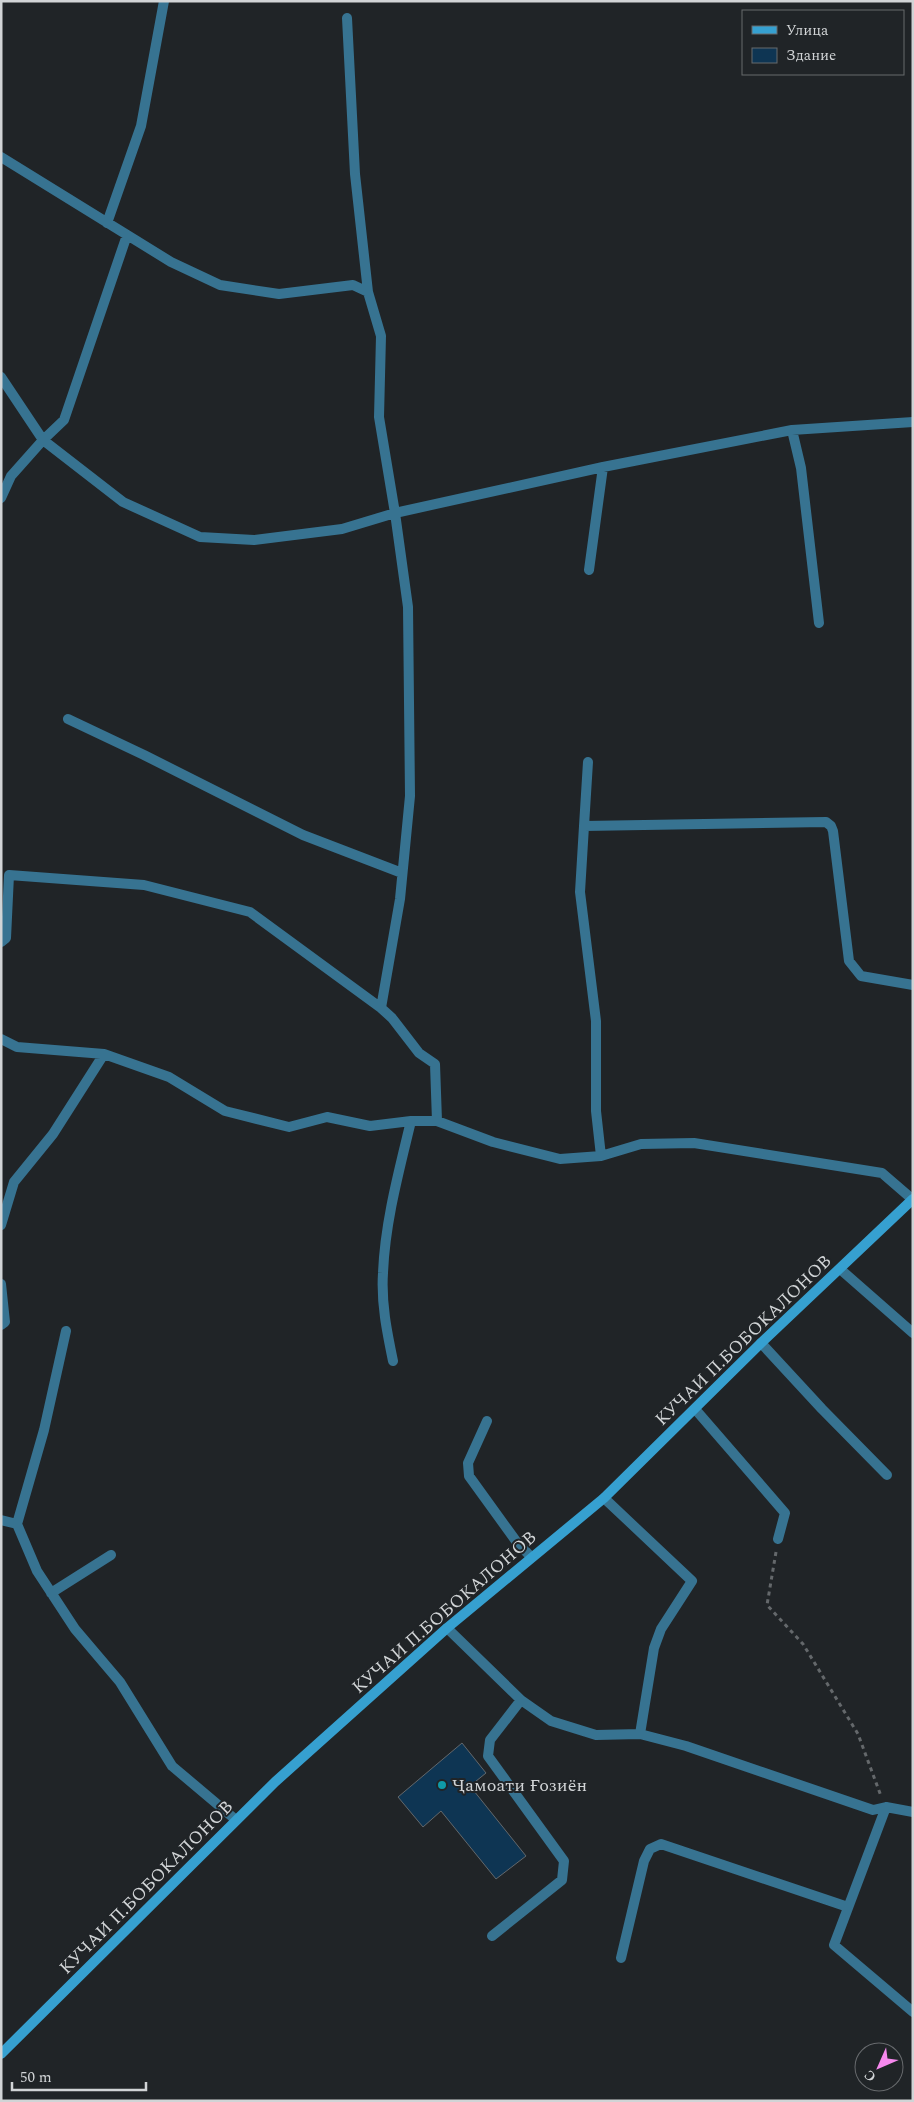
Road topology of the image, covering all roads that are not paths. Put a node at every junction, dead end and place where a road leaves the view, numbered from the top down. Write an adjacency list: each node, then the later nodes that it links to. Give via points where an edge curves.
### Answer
1 (164, 1): 4 (street, via 141,126)
2 (347, 18): 6 (street, via 354,174)
3 (1, 157): 4 (street)
4 (107, 223): 5 (street)
5 (127, 235): 6 (street, via 171,262 220,285 279,294 353,285); 10 (street, via 64,420)
6 (368, 292): 13 (street, via 381,336 379,417)
7 (1, 377): 10 (street)
8 (913, 422): 9 (street)
9 (792, 430): 11 (street); 15 (street, via 801,468)
10 (43, 440): 12 (street, via 11,476); 13 (street, via 123,502 200,537 254,540 342,529)
11 (603, 467): 13 (street); 14 (street)
12 (1, 498)
13 (395, 513): 19 (street, via 408,607 410,796)
14 (589, 570)
15 (819, 623)
16 (68, 719): 19 (street, via 303,836)
17 (588, 762): 18 (street)
18 (584, 826): 21 (street, via 826,822 832,831 849,961 861,976); 27 (street, via 580,892 596,1022 596,1111)
19 (402, 873): 22 (street)
20 (1, 942): 22 (street, via 6,938 9,875 144,885 250,912)
21 (913, 985)
22 (381, 1008): 26 (street, via 419,1053 435,1064)
23 (1, 1040): 24 (street, via 17,1047)
24 (104, 1054): 25 (street, via 169,1077 225,1112 289,1127 327,1117 370,1126); 29 (street, via 53,1134 14,1182)
25 (411, 1122): 26 (street); 36 (street, via 392,1200 382,1274 384,1317)
26 (437, 1122): 27 (street, via 493,1142 560,1159)
27 (601, 1156): 28 (street, via 640,1144 694,1143 882,1173)
28 (912, 1199): 30 (main road, КУЧАИ П.БОБОКАЛОНОВ)
29 (1, 1225)
30 (840, 1269): 34 (street); 35 (main road, КУЧАИ П.БОБОКАЛОНОВ)
31 (1, 1284): 32 (street, via 5,1322)
32 (1, 1325)
33 (66, 1331): 42 (street, via 44,1430)
34 (913, 1333)
35 (761, 1343): 37 (main road, КУЧАИ П.БОБОКАЛОНОВ); 39 (street)
36 (393, 1361)
37 (695, 1409): 40 (main road, КУЧАИ П.БОБОКАЛОНОВ); 43 (street, via 785,1513)
38 (487, 1421): 45 (street, via 468,1463 469,1476)
39 (887, 1475)
40 (604, 1498): 45 (main road, КУЧАИ П.БОБОКАЛОНОВ); 49 (street, via 692,1581 661,1628 654,1648)
41 (1, 1520): 42 (street)
42 (16, 1524): 46 (street, via 37,1571)
43 (778, 1539)
44 (111, 1555): 46 (street)
45 (531, 1558): 47 (main road, КУЧАИ П.БОБОКАЛОНОВ)
46 (51, 1592): 52 (street, via 75,1629 120,1682 172,1766)
47 (447, 1628): 48 (street); 52 (main road, КУЧАИ П.БОБОКАЛОНОВ)
48 (521, 1700): 49 (street, via 550,1721 596,1735); 54 (street, via 490,1740 488,1756 564,1861 562,1880)
49 (640, 1734): 50 (street, via 686,1746 873,1810)
50 (886, 1807): 51 (street); 53 (street)
51 (913, 1812)
52 (236, 1820): 57 (main road, КУЧАИ П.БОБОКАЛОНОВ)
53 (848, 1907): 55 (street, via 661,1844 650,1848 644,1861); 56 (street, via 834,1945)
54 (492, 1936)
55 (621, 1958)
56 (913, 2012)
57 (1, 2054)

